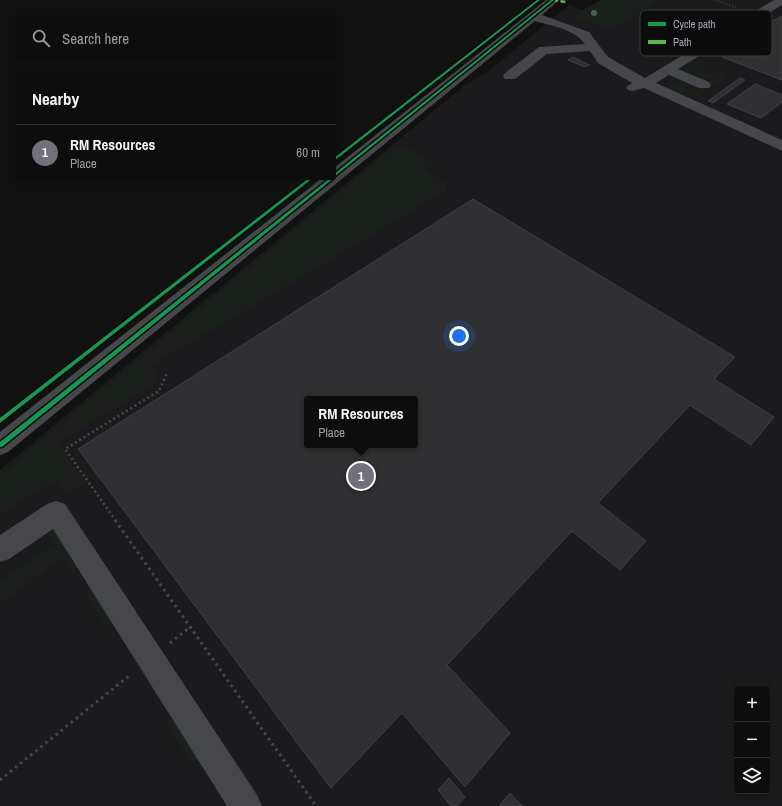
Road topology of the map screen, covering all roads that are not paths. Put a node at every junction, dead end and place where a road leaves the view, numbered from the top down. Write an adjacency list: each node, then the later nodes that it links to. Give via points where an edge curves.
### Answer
1 (553, 0): 4 (street)
2 (782, 0): 3 (street)
3 (766, 10)
4 (533, 16): 5 (street, via 585,35); 13 (street)
5 (594, 47): 8 (street, via 544,50); 9 (street, via 607,64)
6 (691, 56): 7 (street)
7 (668, 70): 9 (street); 10 (street)
8 (510, 76)
9 (643, 83): 11 (street); 12 (street, via 754,140)
10 (704, 85)
11 (624, 91)
12 (782, 146)
13 (336, 174)
14 (330, 180): 15 (street)
15 (0, 445)
16 (0, 550): 17 (street, via 56,512)
17 (246, 806)

